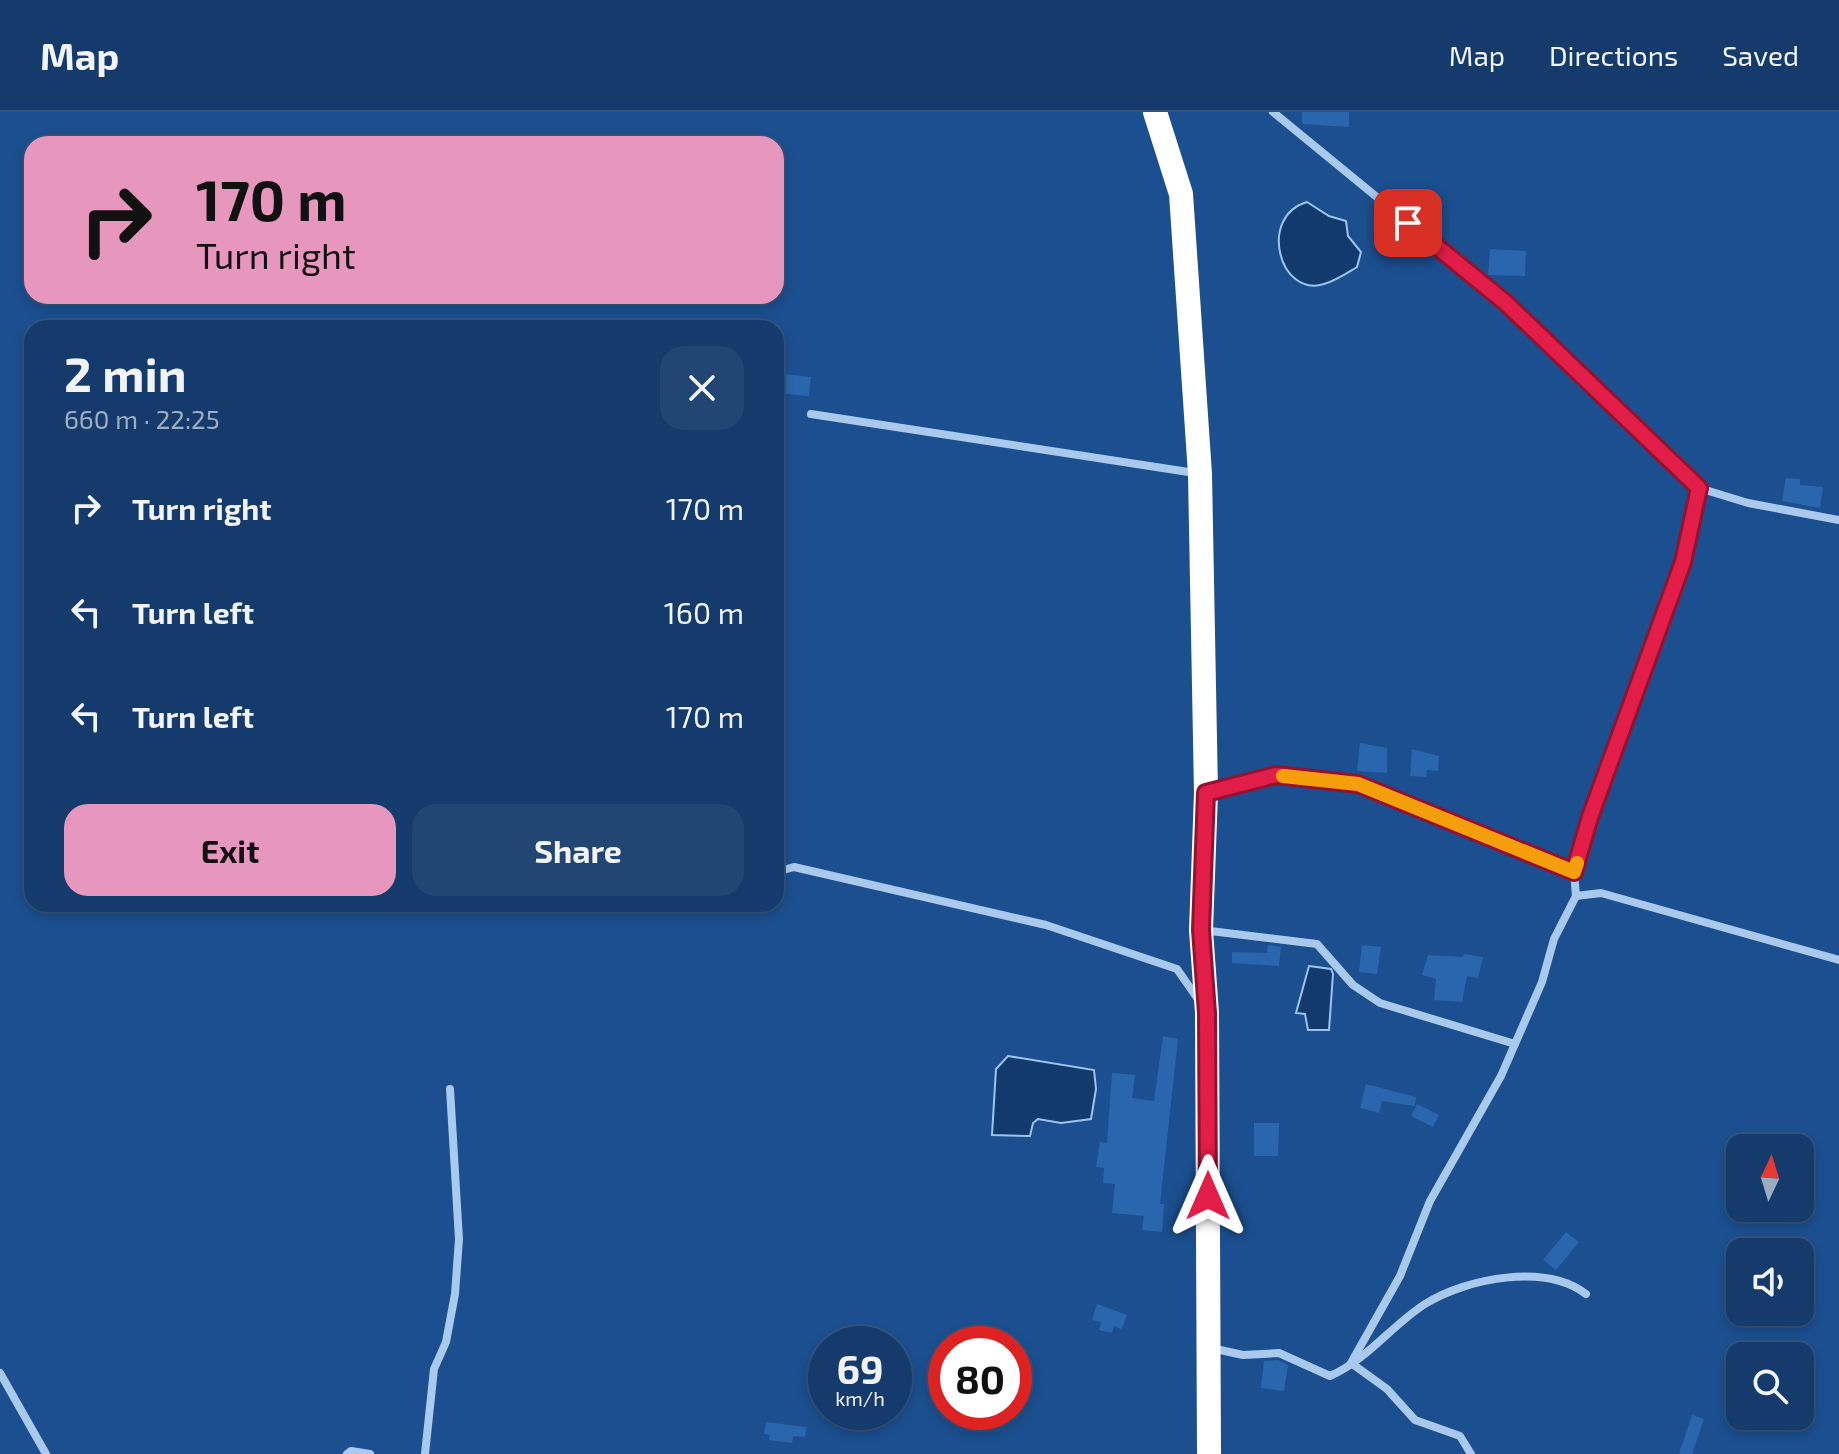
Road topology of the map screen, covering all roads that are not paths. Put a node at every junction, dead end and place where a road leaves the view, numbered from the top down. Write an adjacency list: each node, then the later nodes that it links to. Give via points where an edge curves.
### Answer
1 (1155, 112): 4 (highway, via 1181,194)
2 (1273, 112): 5 (street, via 1506,303)
3 (811, 414): 4 (street)
4 (1200, 474): 7 (highway)
5 (1699, 488): 6 (street); 9 (street, via 1683,562)
6 (1839, 520)
7 (1206, 793): 9 (street, via 1276,775 1358,784); 11 (highway)
8 (784, 870): 13 (street, via 794,867 1046,925 1177,969)
9 (1574, 872): 10 (street)
10 (1576, 896): 12 (street, via 1601,893); 14 (street)
11 (1201, 930): 13 (highway); 14 (street, via 1317,944 1353,985 1380,1003)
12 (1839, 960)
13 (1207, 1013): 17 (highway)
14 (1515, 1044): 18 (street)
15 (450, 1089): 23 (street, via 459,1239 455,1294 446,1342 434,1369)
16 (1586, 1294): 18 (street, via 1558,1281 1525,1278 1460,1290 1426,1304)
17 (1210, 1348): 18 (street, via 1243,1355 1279,1353 1330,1376); 24 (highway)
18 (1351, 1363): 25 (street, via 1387,1389 1415,1420 1460,1436)
19 (0, 1373): 20 (street)
20 (46, 1454)
21 (347, 1454): 22 (street)
22 (370, 1454)
23 (425, 1454)
24 (1209, 1454)
25 (1471, 1454)

